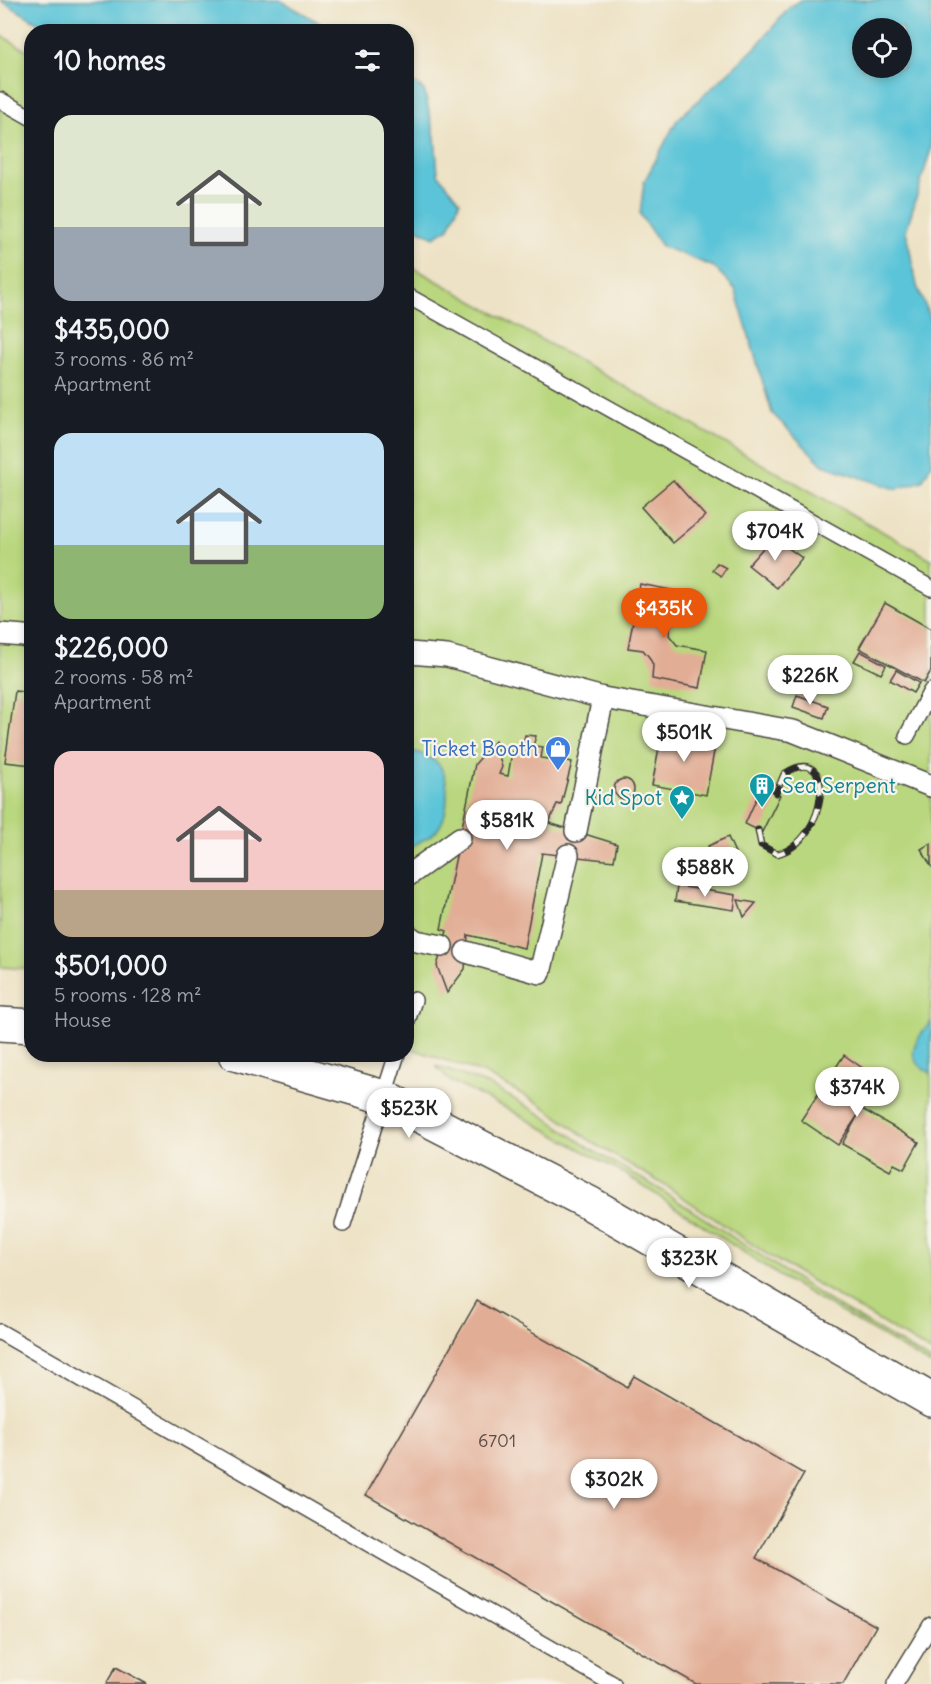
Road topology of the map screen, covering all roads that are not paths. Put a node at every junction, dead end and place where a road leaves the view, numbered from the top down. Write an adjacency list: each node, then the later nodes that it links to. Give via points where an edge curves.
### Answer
1 (0, 100): 2 (lane)
2 (24, 114)
3 (414, 299): 4 (lane)
4 (931, 588)
5 (0, 634): 6 (street)
6 (24, 636)
7 (414, 653): 9 (street, via 447,656)
8 (931, 691): 10 (lane)
9 (603, 698): 11 (street, via 794,731); 12 (street)
10 (907, 736)
11 (931, 786)
12 (576, 831)
13 (460, 838): 15 (street)
14 (568, 855): 18 (street, via 540,973)
15 (414, 871)
16 (414, 940): 17 (street)
17 (442, 946)
18 (466, 952)
19 (0, 1024): 20 (street)
20 (24, 1026)
21 (263, 1062): 23 (street)
22 (395, 1062): 23 (lane)
23 (384, 1097): 24 (lane); 26 (street, via 591,1204)
24 (343, 1224)
25 (0, 1332): 28 (lane)
26 (931, 1400)
27 (931, 1625): 29 (lane)
28 (614, 1684)
29 (895, 1684)

